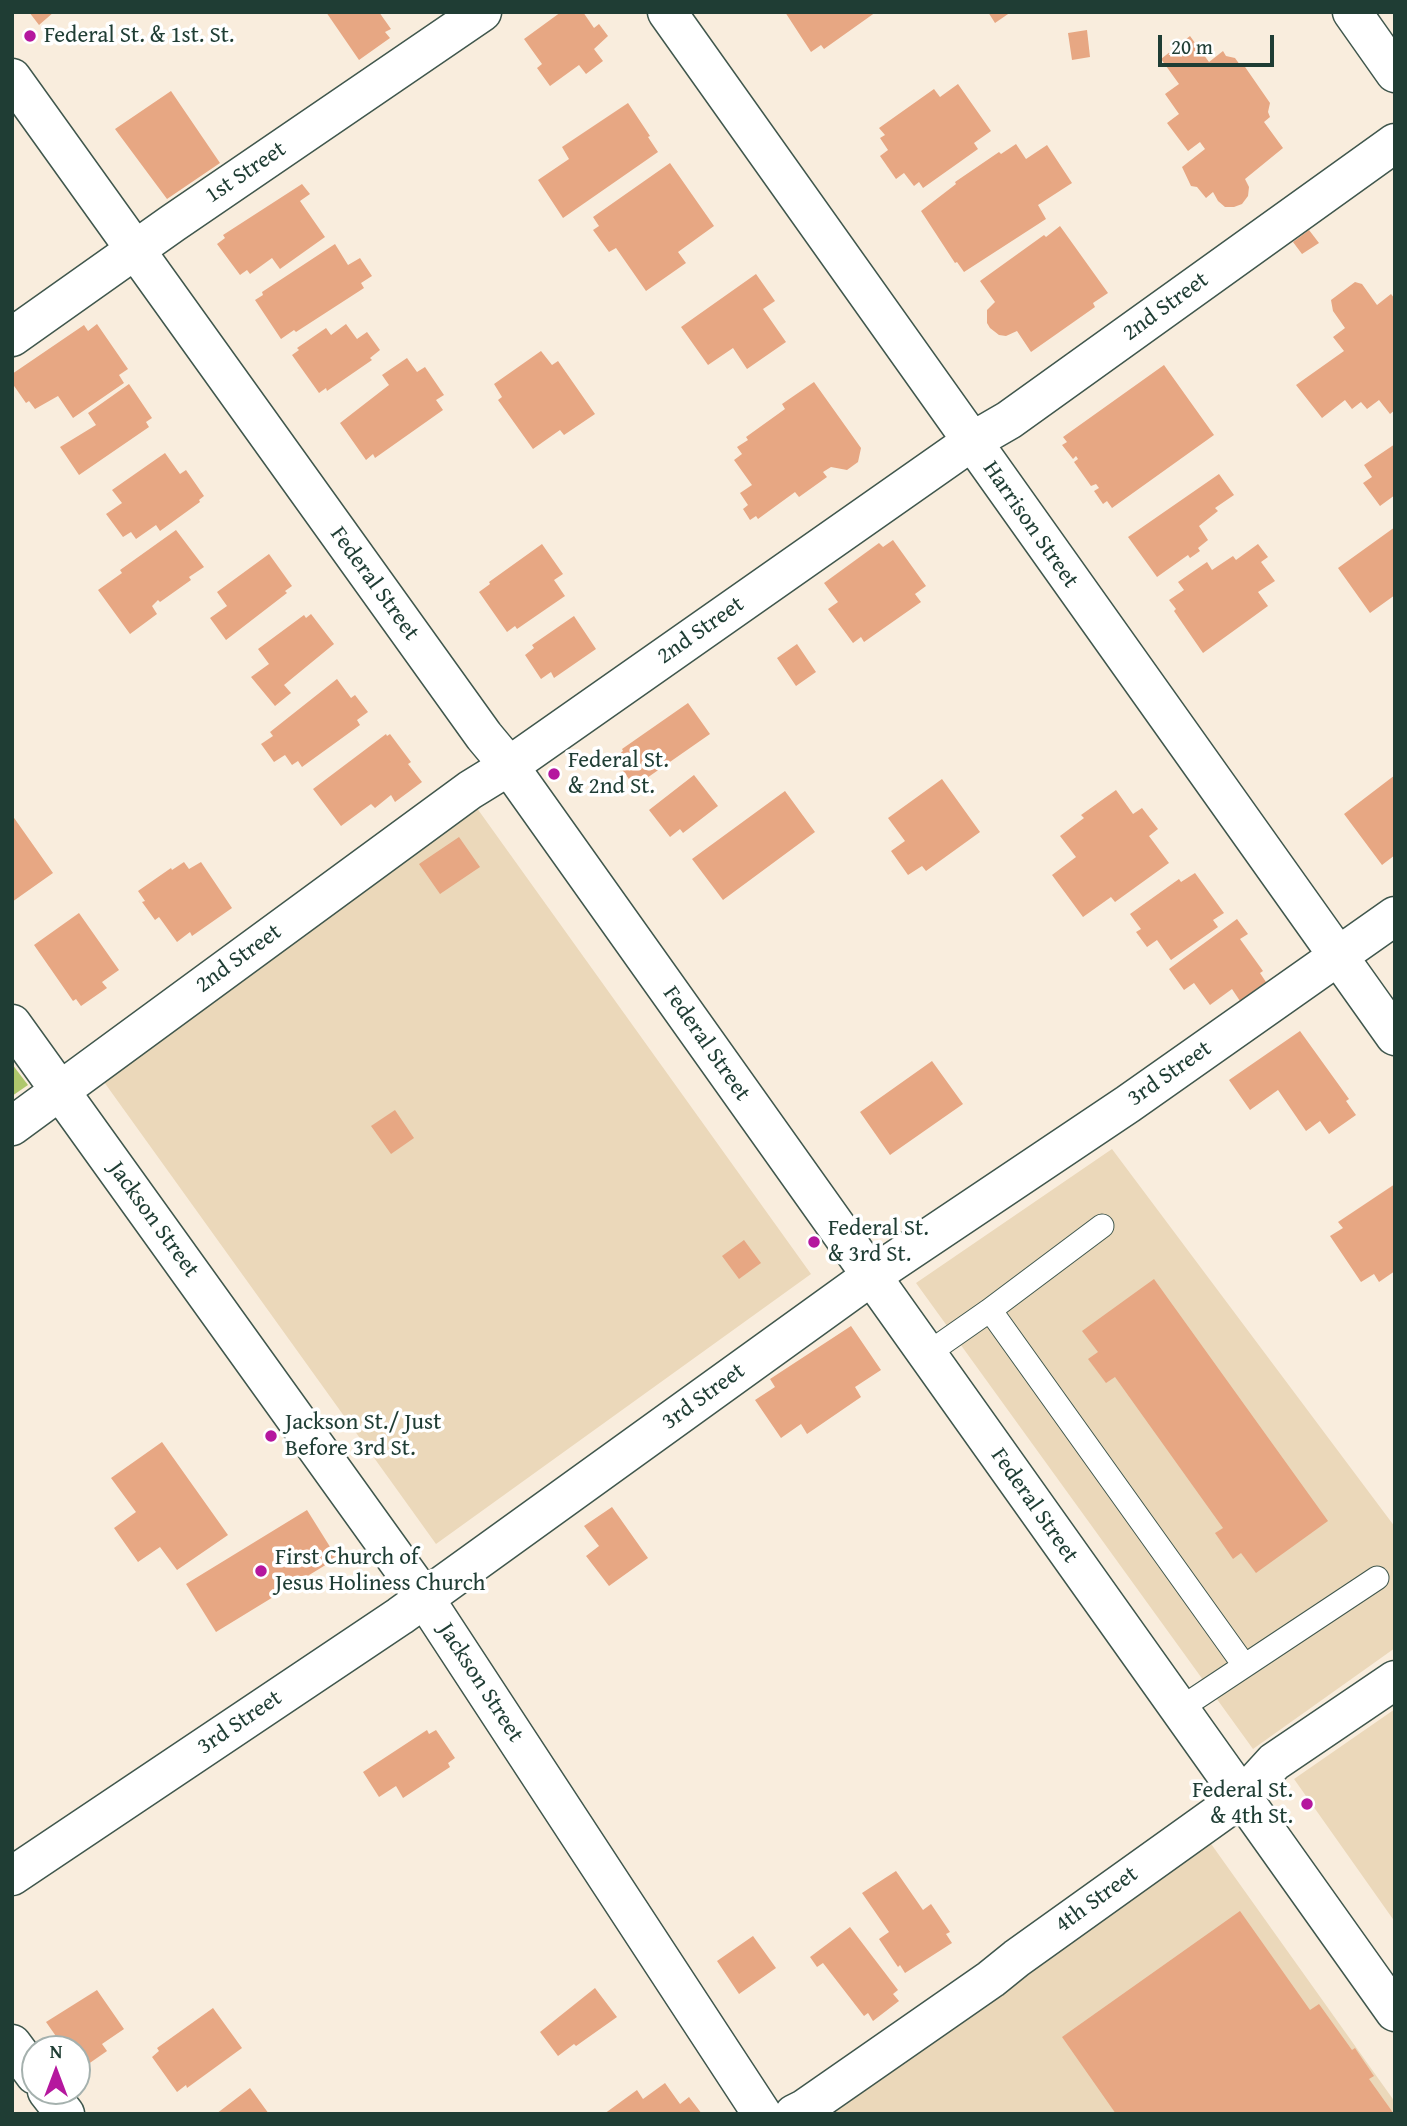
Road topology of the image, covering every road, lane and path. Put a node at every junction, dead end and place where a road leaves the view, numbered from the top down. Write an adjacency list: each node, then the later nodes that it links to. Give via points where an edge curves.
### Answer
1 (482, 12): 7 (street, 1st Street)
2 (667, 12): 9 (street, Harrison Street)
3 (1352, 12): 4 (street)
4 (1395, 73)
5 (12, 78): 7 (street, Federal Street)
6 (1395, 143): 9 (street, 2nd Street, via 1009,420)
7 (134, 251): 8 (street, 1st Street); 10 (street, Federal Street)
8 (12, 337)
9 (971, 442): 10 (street, 2nd Street); 12 (street, Harrison Street)
10 (509, 766): 15 (street, 2nd Street); 18 (street, Federal Street)
11 (1395, 916): 12 (street, 3rd Street)
12 (1338, 957): 14 (street, Harrison Street); 18 (street, 3rd Street)
13 (12, 1024): 15 (street, Jackson Street)
14 (1395, 1036)
15 (60, 1090): 16 (street, 2nd Street); 22 (street, Jackson Street)
16 (12, 1126)
17 (1102, 1226): 19 (lane)
18 (870, 1277): 20 (street, Federal Street); 22 (street, 3rd Street)
19 (990, 1310): 20 (lane); 23 (lane)
20 (927, 1354): 25 (street, Federal Street)
21 (1377, 1578): 23 (lane)
22 (425, 1599): 27 (street, 3rd Street); 29 (street, Jackson Street)
23 (1244, 1665): 25 (lane)
24 (1395, 1680): 26 (street, 4th Street, via 1274,1762)
25 (1178, 1710): 26 (street, Federal Street)
26 (1242, 1797): 28 (street, Federal Street); 30 (street, 4th Street, via 991,1979)
27 (12, 1876)
28 (1395, 2012)
29 (762, 2114)
30 (794, 2114)

